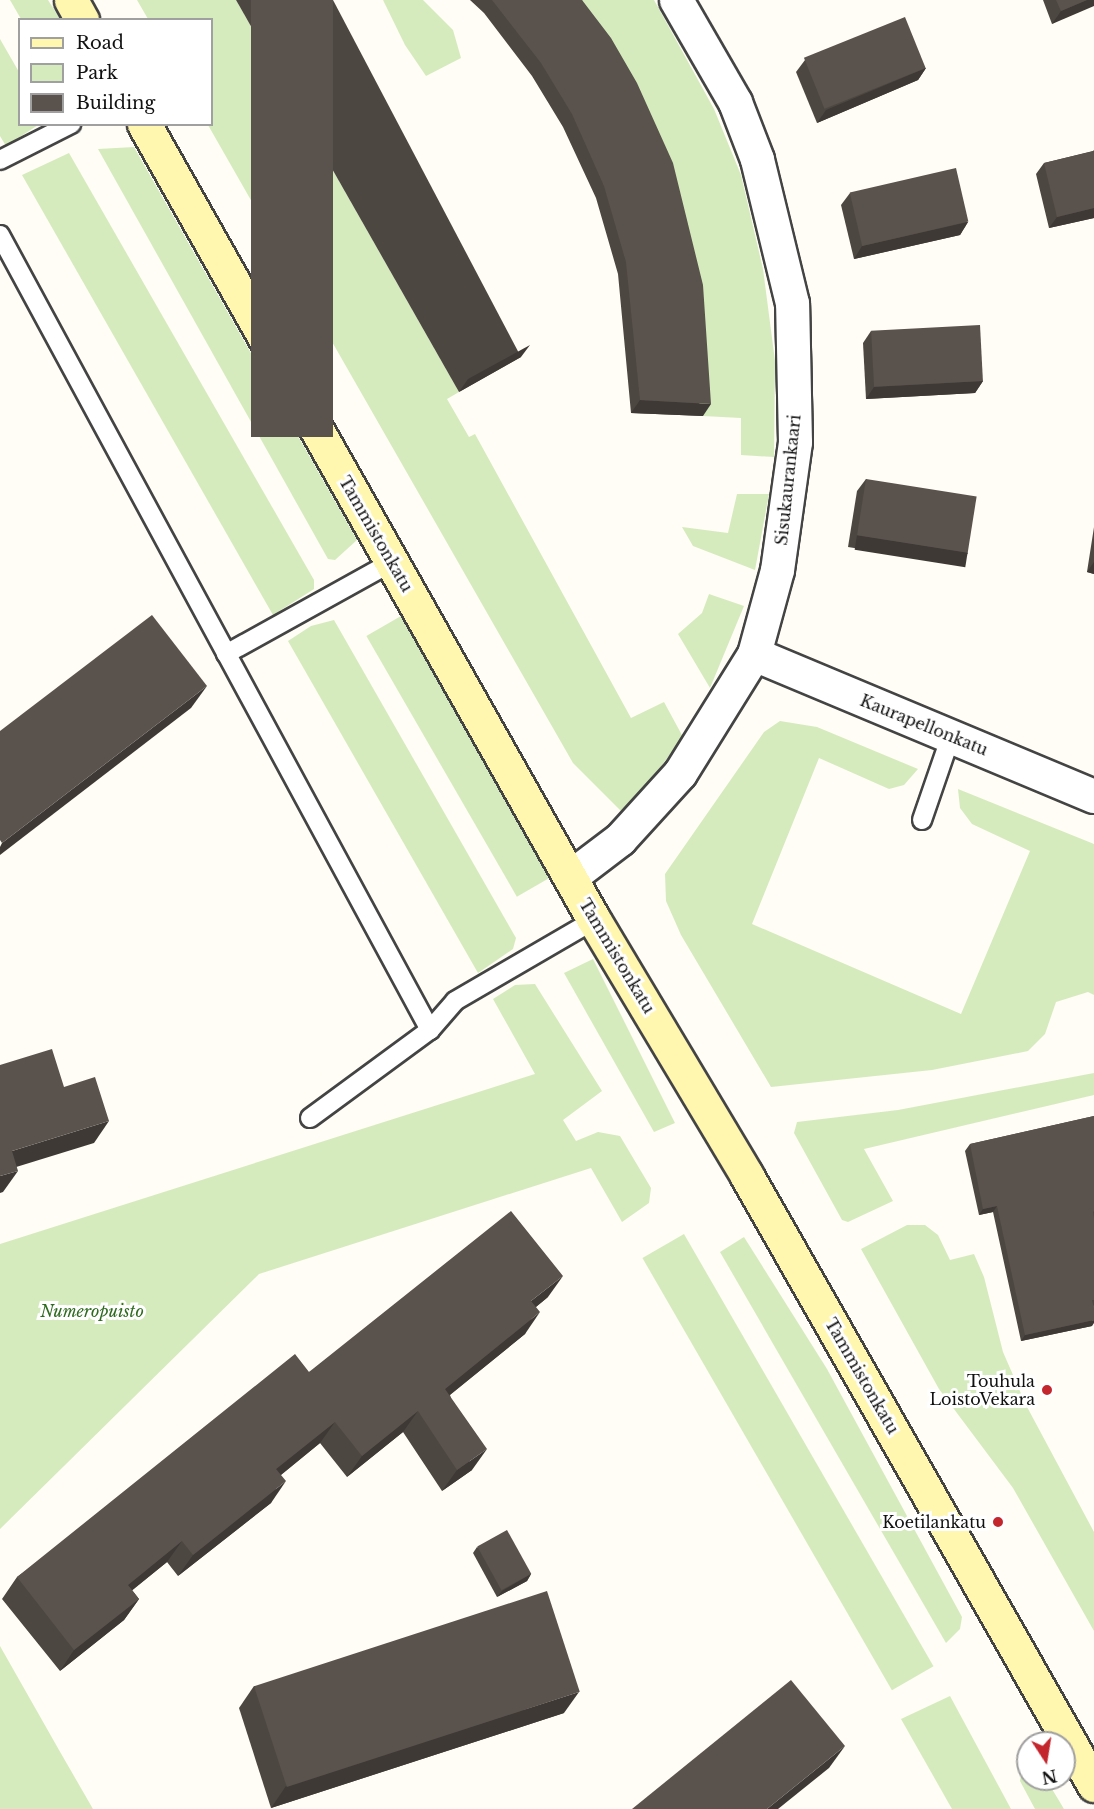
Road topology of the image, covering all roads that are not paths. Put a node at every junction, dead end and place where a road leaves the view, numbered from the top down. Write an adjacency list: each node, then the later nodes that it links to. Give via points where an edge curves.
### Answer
1 (70, 0): 3 (street)
2 (676, 0): 10 (street, Sisukaurankaari, via 735,102 757,159 792,303 795,442 777,570)
3 (81, 18)
4 (67, 126): 6 (lane)
5 (145, 126): 8 (street, Tammistonkatu)
6 (0, 160)
7 (0, 235): 9 (lane)
8 (392, 562): 9 (lane); 14 (street, Tammistonkatu)
9 (226, 654): 16 (lane)
10 (754, 654): 11 (street, Kaurapellonkatu); 14 (street, Sisukaurankaari, via 680,772 620,839)
11 (951, 736): 12 (street, Kaurapellonkatu); 13 (lane)
12 (1094, 796)
13 (922, 820)
14 (570, 877): 15 (street, Tammistonkatu)
15 (594, 920): 16 (lane, via 455,1001); 18 (street, Tammistonkatu, via 747,1176)
16 (430, 1030): 17 (lane)
17 (310, 1118)
18 (1094, 1785)

